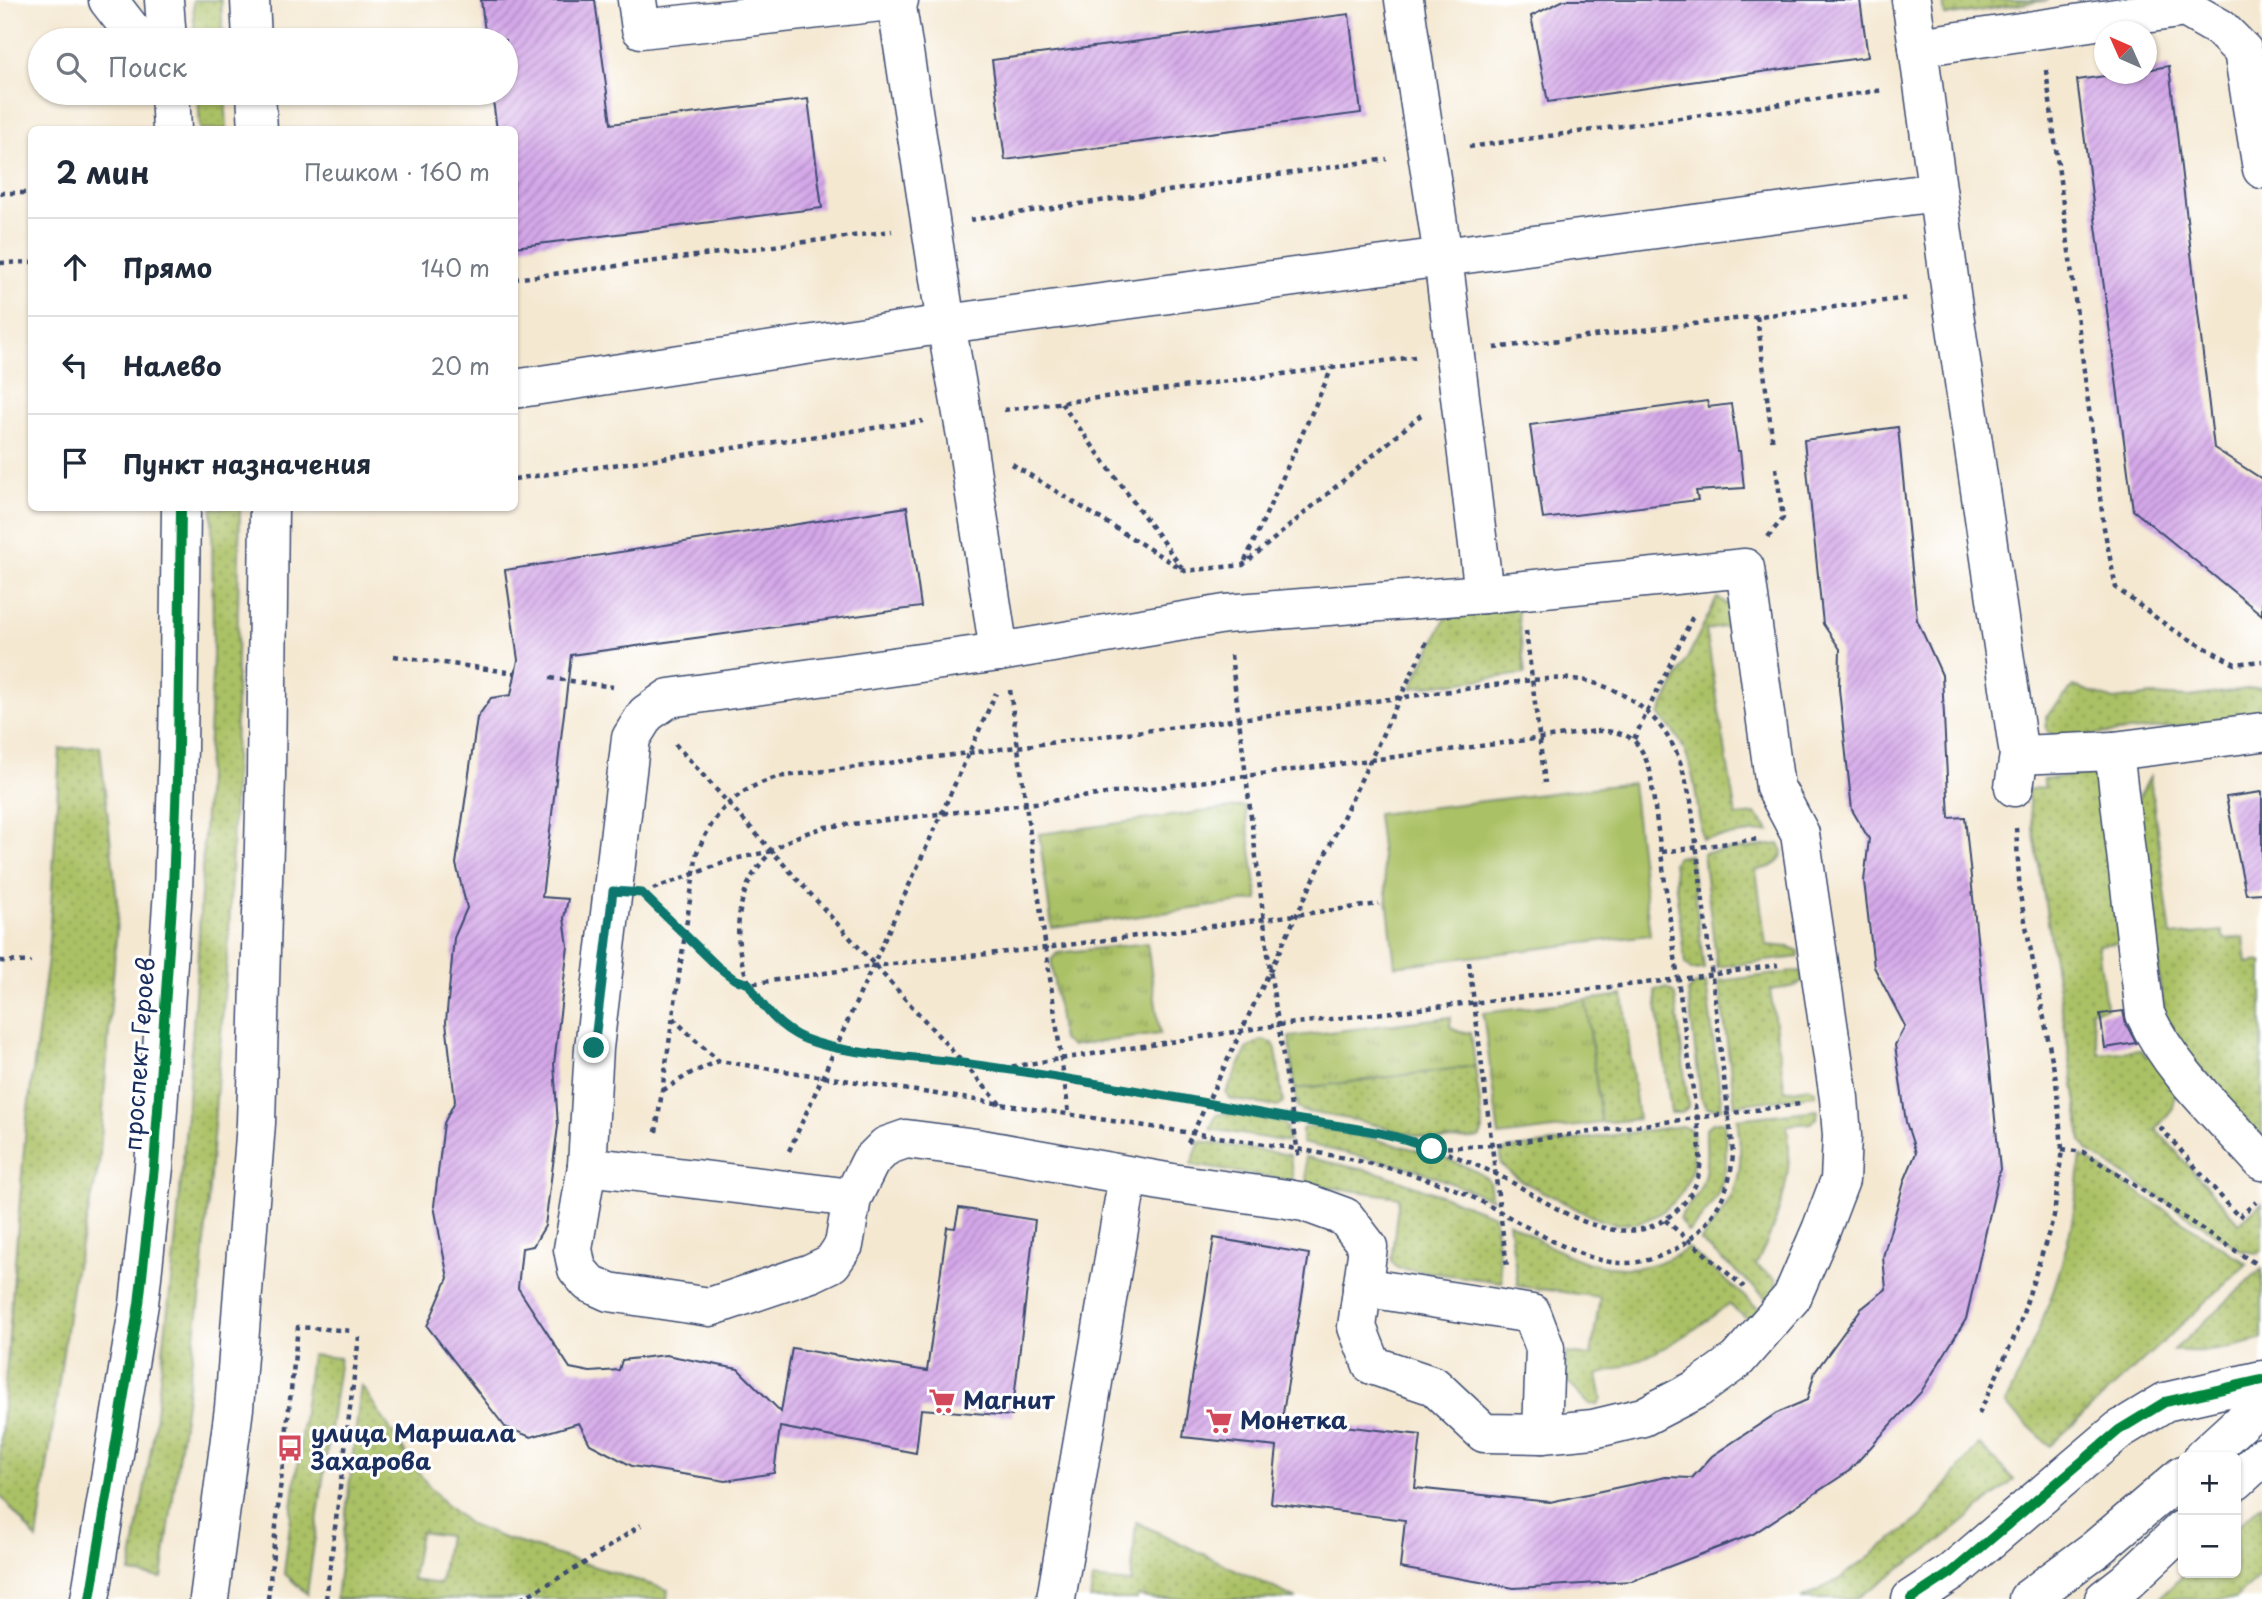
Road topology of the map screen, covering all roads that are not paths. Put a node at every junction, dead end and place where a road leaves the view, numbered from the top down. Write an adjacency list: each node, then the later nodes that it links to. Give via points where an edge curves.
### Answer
1 (108, 0): 8 (street)
2 (164, 0): 9 (street)
3 (250, 0): 10 (street)
4 (637, 0): 5 (street, via 641,29)
5 (898, 0): 19 (street)
6 (1404, 0): 18 (street)
7 (1911, 0): 11 (street)
8 (130, 28)
9 (166, 28)
10 (251, 28)
11 (1917, 47): 16 (street, via 2185,8 2220,27 2243,51); 17 (street)
12 (171, 105): 14 (street)
13 (257, 105): 15 (street)
14 (172, 126)
15 (258, 126)
16 (2262, 169)
17 (1937, 192): 18 (street); 26 (street, via 2016,771)
18 (1443, 257): 19 (street); 23 (street, via 1457,367)
19 (946, 324): 20 (street); 24 (street)
20 (518, 388)
21 (181, 511): 40 (street, проспект Героев, via 173,890 154,1167 139,1304)
22 (269, 511): 41 (street, via 256,1124 234,1408)
23 (1503, 592): 24 (street, via 1225,614); 34 (street, via 1729,570 1775,787 1800,834 1842,1136 1840,1180 1792,1297 1737,1360 1697,1389 1643,1417 1593,1429)
24 (1003, 662): 28 (street, via 669,698 646,714 631,738 628,892 594,1048)
25 (2262, 732): 26 (street)
26 (2114, 751): 27 (street, via 2145,1014 2156,1040)
27 (2262, 1161)
28 (587, 1166): 30 (street); 30 (street, via 573,1250 577,1269 589,1283 609,1292 710,1307 832,1263 844,1245)
29 (1128, 1176): 30 (street, via 906,1139 886,1146 870,1162); 31 (street, via 1304,1202 1345,1216 1368,1247); 42 (street)
30 (852, 1198)
31 (1362, 1287): 34 (street, via 1357,1326 1372,1364 1434,1386 1484,1433); 34 (street, via 1532,1314 1545,1348)
32 (2262, 1380): 43 (street, via 2165,1402 2119,1430 1952,1572)
33 (2262, 1403): 35 (street)
34 (1542, 1434)
35 (2208, 1452)
36 (2262, 1457): 37 (street)
37 (2241, 1476)
38 (2178, 1479): 44 (street)
39 (2178, 1534): 45 (street)
40 (90, 1599)
41 (209, 1599)
42 (1056, 1599)
43 (1911, 1599)
44 (2028, 1599)
45 (2104, 1599)

